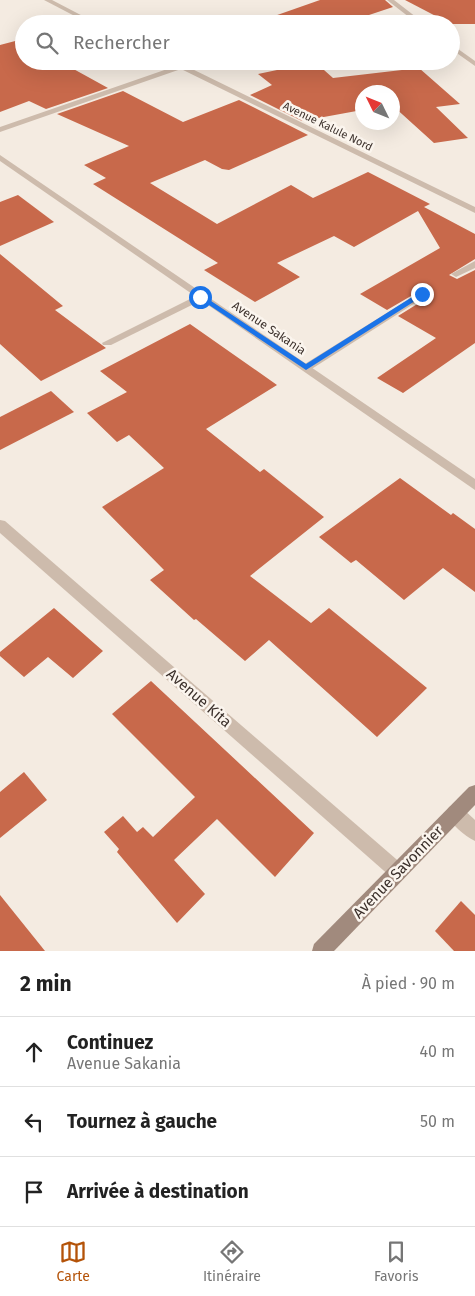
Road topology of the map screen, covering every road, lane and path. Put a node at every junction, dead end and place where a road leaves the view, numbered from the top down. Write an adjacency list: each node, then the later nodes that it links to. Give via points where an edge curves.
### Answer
1 (47, 0): 3 (street)
2 (390, 0): 4 (street)
3 (77, 15)
4 (410, 15)
5 (460, 53): 6 (street)
6 (475, 64)
7 (171, 70): 9 (street)
8 (190, 70): 11 (street, Avenue Kalule Nord)
9 (0, 130)
10 (0, 157): 15 (street, Avenue Sakania)
11 (475, 210)
12 (475, 264): 13 (street)
13 (456, 274)
14 (422, 294): 17 (street)
15 (200, 297): 16 (street); 17 (street, Avenue Sakania)
16 (107, 343)
17 (306, 367): 18 (street, Avenue Sakania)
18 (475, 485)
19 (0, 525): 23 (street, Avenue Kita)
20 (475, 793): 21 (street, Avenue Savonnier)
21 (455, 813): 22 (street); 23 (street, Avenue Savonnier)
22 (475, 832)
23 (398, 871): 24 (street, Avenue Savonnier)
24 (321, 951)

